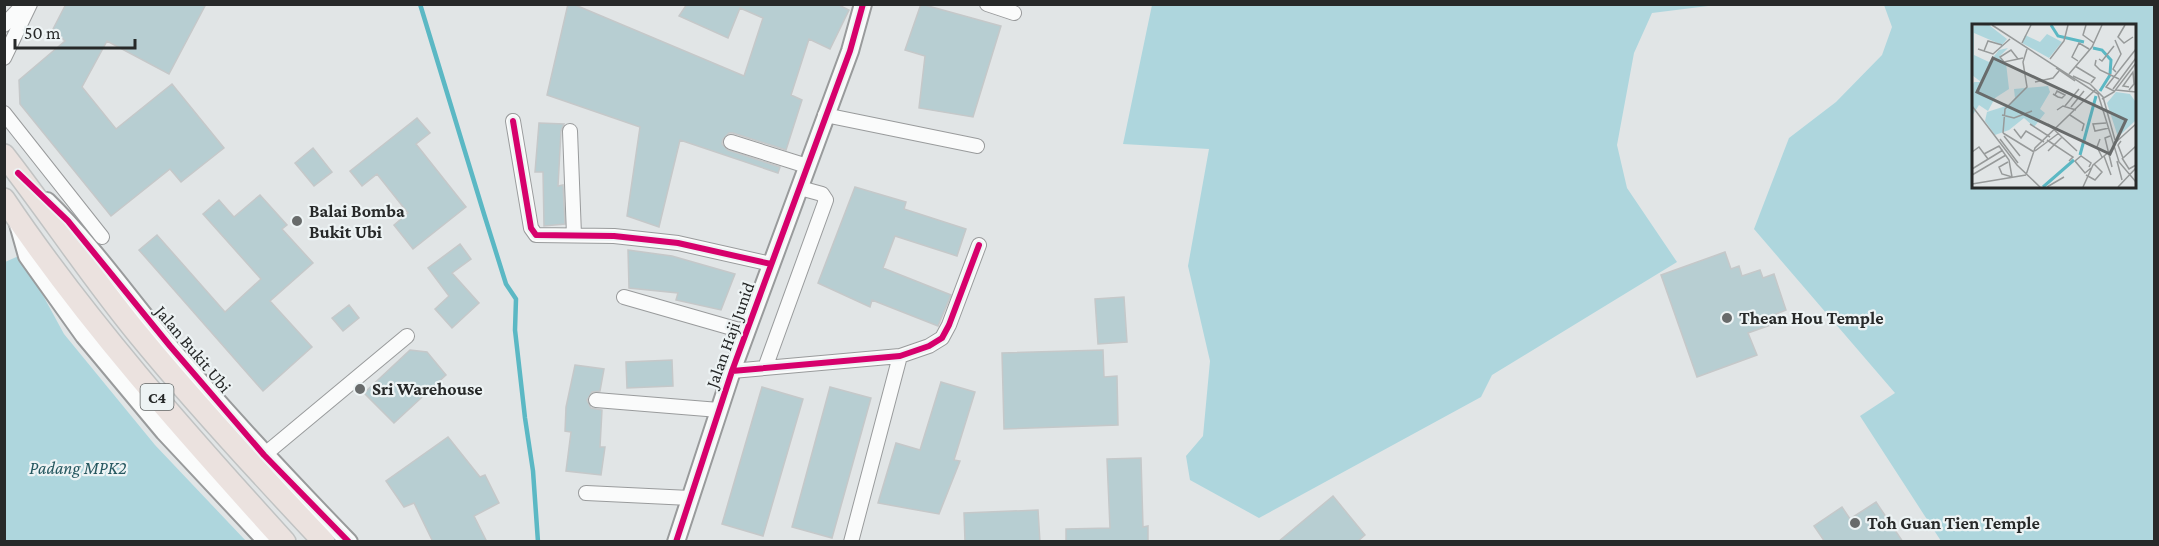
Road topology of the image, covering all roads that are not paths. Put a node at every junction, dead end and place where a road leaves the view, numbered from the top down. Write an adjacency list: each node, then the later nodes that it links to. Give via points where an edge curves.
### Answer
1 (24, 4): 6 (street)
2 (30, 4): 7 (street)
3 (863, 4): 9 (street, Jalan Haji Junid)
4 (987, 4): 5 (street)
5 (1014, 13)
6 (4, 25)
7 (4, 58)
8 (4, 113): 21 (street)
9 (825, 115): 13 (street); 15 (street, Jalan Haji Junid)
10 (513, 121): 20 (street, via 533,232)
11 (570, 131): 20 (street)
12 (730, 142): 15 (street)
13 (977, 146)
14 (4, 155): 16 (main road, C4)
15 (807, 166): 17 (street, Jalan Haji Junid)
16 (18, 173): 32 (street, Jalan Bukit Ubi / C4, via 68,221); 37 (main road, C4, via 139,335)
17 (800, 188): 23 (street, Jalan Haji Junid); 28 (street, via 822,194 826,200)
18 (4, 199): 19 (main road, C4)
19 (16, 217): 35 (street, C4, via 27,256 84,336 164,432); 36 (main road, C4, via 181,426)
20 (574, 235): 23 (street, via 678,243)
21 (102, 237)
22 (979, 245): 27 (street, via 942,338)
23 (771, 264): 25 (street, Jalan Haji Junid)
24 (624, 297): 25 (street)
25 (746, 332): 29 (street, Jalan Haji Junid)
26 (407, 336): 32 (street)
27 (900, 356): 28 (street); 40 (street)
28 (765, 368): 29 (street)
29 (732, 370): 31 (street, Jalan Haji Junid)
30 (596, 400): 31 (street)
31 (719, 410): 34 (street, Jalan Haji Junid)
32 (264, 455): 38 (street, Jalan Bukit Ubi / C4)
33 (586, 493): 34 (street)
34 (690, 498): 39 (street, Jalan Haji Junid)
35 (267, 542)
36 (285, 542)
37 (324, 542)
38 (349, 542)
39 (676, 542)
40 (851, 542)

